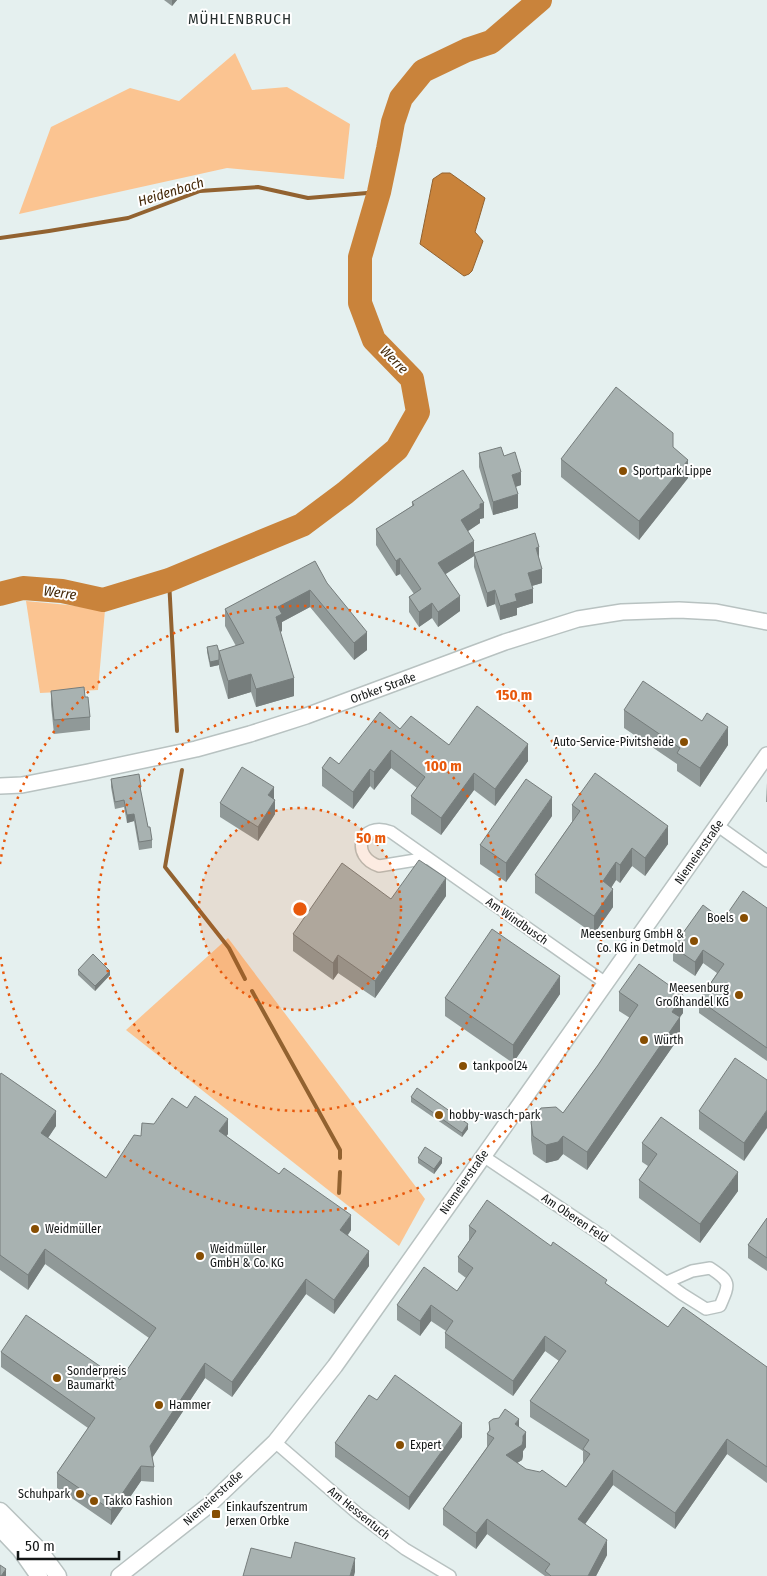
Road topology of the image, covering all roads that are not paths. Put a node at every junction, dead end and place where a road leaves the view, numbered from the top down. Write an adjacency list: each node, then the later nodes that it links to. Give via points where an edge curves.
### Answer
1 (767, 622): 3 (street, Orbker Straße, via 716,612 679,610 622,612 578,619 504,642 250,734 88,772)
2 (767, 755): 4 (street, Niemeierstraße)
3 (0, 786)
4 (718, 826): 6 (street); 7 (street, Niemeierstraße)
5 (428, 858): 5 (street, Am Windbusch, via 382,828 365,834 362,842 366,858 379,866); 7 (street, Am Windbusch)
6 (767, 861)
7 (607, 984): 8 (street, Niemeierstraße)
8 (483, 1156): 9 (street, Am Oberen Feld); 10 (street, Niemeierstraße, via 335,1366)
9 (667, 1282): 9 (street, Am Oberen Feld, via 706,1309 720,1306 727,1290 723,1276 710,1268 692,1271)
10 (275, 1442): 13 (street, Niemeierstraße, via 209,1505); 17 (street, Am Hessentuch, via 405,1550)
11 (0, 1511): 15 (main road, via 39,1550)
12 (0, 1528): 14 (main road)
13 (120, 1574): 16 (street, Niemeierstraße)
14 (39, 1576)
15 (58, 1576)
16 (105, 1576)
17 (450, 1576)

